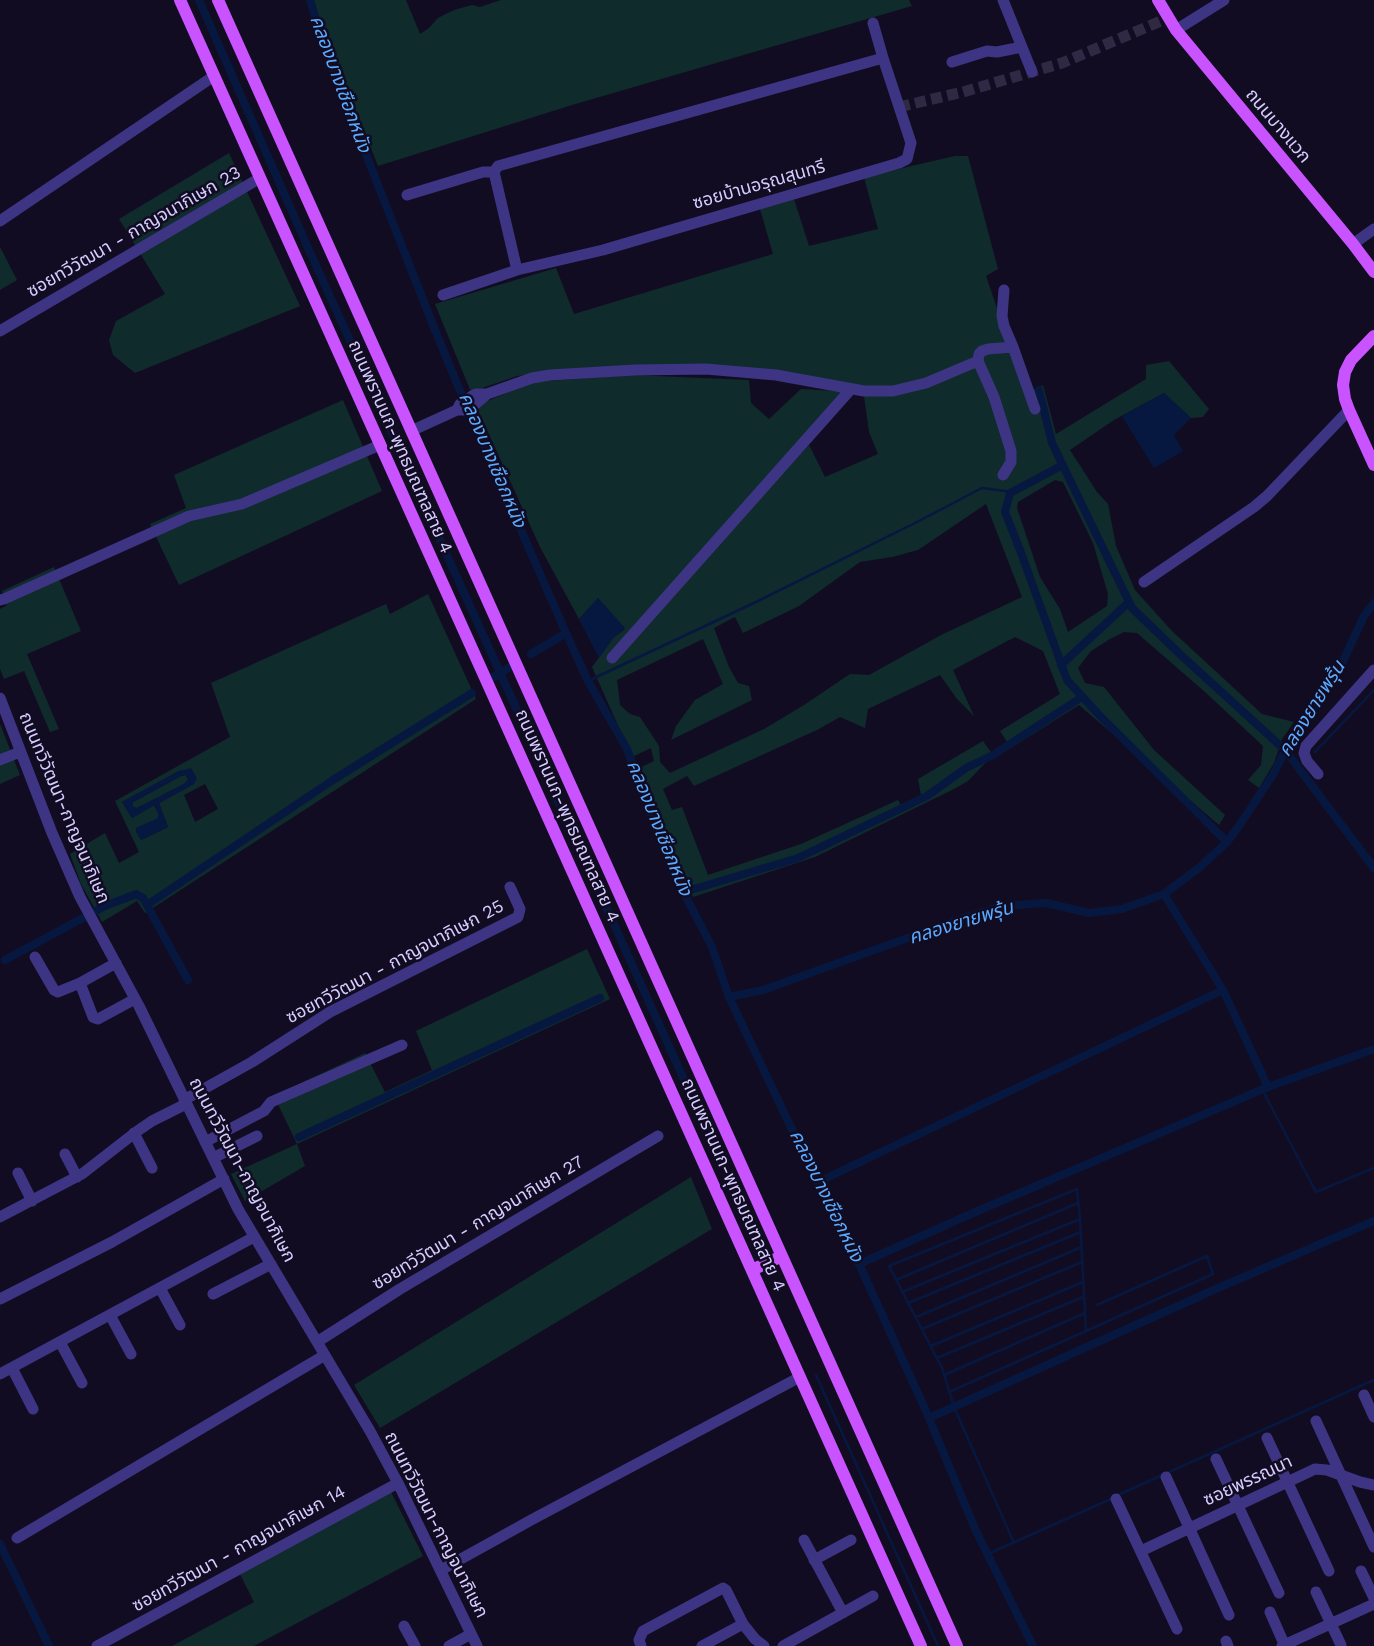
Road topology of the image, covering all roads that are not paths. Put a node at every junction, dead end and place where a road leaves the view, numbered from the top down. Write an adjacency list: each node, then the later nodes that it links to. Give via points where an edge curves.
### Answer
1 (180, 0): 12 (main road, ถนนพรานนก-พุทธมณฑลสาย 4)
2 (218, 0): 30 (main road, ถนนพรานนก-พุทธมณฑลสาย 4)
3 (1004, 0): 8 (street)
4 (1158, 0): 7 (main road, ถนนบางแวก)
5 (1224, 0): 7 (street)
6 (873, 23): 9 (street, ซอยบ้านอรุณสุนทรี)
7 (1176, 30): 18 (main road, ถนนบางแวก)
8 (1022, 48): 10 (street, via 987,51); 11 (street)
9 (883, 58): 13 (street, via 514,160 498,166); 19 (street, ซอยบ้านอรุณสุนทรี, via 911,143 907,158 602,250)
10 (952, 62)
11 (1032, 72)
12 (214, 76): 14 (main road, ถนนพรานนก-พุทธมณฑลสาย 4); 16 (street)
13 (494, 172): 15 (street, via 483,172); 19 (street)
14 (260, 178): 23 (street, ซอยทวีวัฒนา - กาญจนาภิเษก 23); 31 (main road, ถนนพรานนก-พุทธมณฑลสาย 4)
15 (407, 195)
16 (0, 221)
17 (1374, 229): 18 (street)
18 (1353, 244): 20 (main road, ถนนบางแวก)
19 (517, 270): 22 (street, ซอยบ้านอรุณสุนทรี)
20 (1374, 272)
21 (1004, 290): 25 (street, via 1002,316)
22 (443, 295)
23 (0, 331)
24 (1374, 336): 29 (main road, via 1351,360 1345,372 1343,385)
25 (1013, 347): 26 (street, via 982,351); 28 (street)
26 (978, 361): 27 (street, via 925,383 893,391); 33 (street, via 1012,451 1011,462)
27 (850, 389): 30 (street, via 776,375 712,369 550,375 483,396 471,408 460,408); 36 (street)
28 (1035, 409)
29 (1349, 410): 32 (main road); 34 (street, via 1254,507)
30 (411, 431): 62 (main road, ถนนพรานนก-พุทธมณฑลสาย 4)
31 (380, 445): 35 (street, via 242,504 190,516); 64 (main road, ถนนพรานนก-พุทธมณฑลสาย 4)
32 (1374, 465)
33 (1003, 475)
34 (1144, 582)
35 (1, 601)
36 (612, 658)
37 (1374, 670): 41 (street, via 1306,746 1307,761)
38 (0, 698): 39 (street, ถนนทวีวัฒนา-กาญจนาภิเษก)
39 (20, 752): 40 (street); 44 (street, ถนนทวีวัฒนา-กาญจนาภิเษก, via 82,901)
40 (0, 760)
41 (1318, 774)
42 (510, 887): 48 (street, ซอยทวีวัฒนา - กาญจนาภิเษก 25, via 520,908 518,917 330,1012)
43 (35, 957): 45 (street, via 54,990 61,991)
44 (116, 962): 45 (street); 46 (street, ถนนทวีวัฒนา-กาญจนาภิเษก)
45 (80, 983): 46 (street, via 93,1017 98,1019)
46 (135, 999): 48 (street, ถนนทวีวัฒนา-กาญจนาภิเษก)
47 (402, 1045): 52 (street, via 271,1102 264,1112)
48 (185, 1102): 49 (street); 52 (street, ถนนทวีวัฒนา-กาญจนาภิเษก)
49 (134, 1134): 55 (street); 57 (street)
50 (256, 1136): 54 (street)
51 (658, 1136): 71 (street, ซอยทวีวัฒนา - กาญจนาภิเษก 27)
52 (205, 1142): 54 (street, ถนนทวีวัฒนา-กาญจนาภิเษก)
53 (65, 1154): 57 (street)
54 (212, 1158): 58 (street, ถนนทวีวัฒนา-กาญจนาภิเษก)
55 (152, 1168)
56 (18, 1173): 59 (street)
57 (77, 1177): 59 (street)
58 (224, 1179): 61 (street, ถนนทวีวัฒนา-กาญจนาภิเษก); 67 (street)
59 (32, 1201): 60 (street)
60 (0, 1217)
61 (254, 1237): 63 (street, ถนนทวีวัฒนา-กาญจนาภิเษก); 65 (street)
62 (782, 1256): 64 (main road); 124 (main road, ถนนพรานนก-พุทธมณฑลสาย 4)
63 (271, 1264): 66 (street); 71 (street, ถนนทวีวัฒนา-กาญจนาภิเษก)
64 (752, 1270): 76 (main road, ถนนพรานนก-พุทธมณฑลสาย 4)
65 (160, 1288): 68 (street); 69 (street)
66 (213, 1294)
67 (0, 1300)
68 (110, 1315): 70 (street); 72 (street)
69 (180, 1325)
70 (60, 1342): 74 (street); 77 (street)
71 (317, 1342): 73 (street, ถนนทวีวัฒนา-กาญจนาภิเษก)
72 (131, 1354)
73 (325, 1355): 86 (street, ถนนทวีวัฒนา-กาญจนาภิเษก); 92 (street)
74 (12, 1368): 75 (street); 79 (street)
75 (0, 1374)
76 (800, 1378): 98 (street); 123 (main road, ถนนพรานนก-พุทธมณฑลสาย 4)
77 (82, 1383)
78 (1364, 1395): 80 (street)
79 (33, 1409)
80 (1374, 1417)
81 (1316, 1421): 84 (street)
82 (1267, 1438): 87 (street)
83 (1216, 1459): 90 (street)
84 (1340, 1475): 87 (street, ซอยพรรณนา, via 1315,1470); 88 (street, ซอยพรรณนา); 95 (street)
85 (1166, 1477): 91 (street)
86 (398, 1483): 98 (street, ถนนทวีวัฒนา-กาญจนาภิเษก); 115 (street, ซอยทวีวัฒนา - กาญจนาภิเษก 14)
87 (1287, 1483): 90 (street, ซอยพรรณนา); 100 (street)
88 (1374, 1485)
89 (1116, 1499): 96 (street)
90 (1239, 1506): 91 (street, ซอยพรรณนา); 102 (street)
91 (1189, 1528): 96 (street, ซอยพรรณนา); 108 (street)
92 (17, 1538)
93 (804, 1540): 97 (street)
94 (850, 1540): 97 (street)
95 (1374, 1547)
96 (1141, 1551): 112 (street)
97 (814, 1560): 107 (street)
98 (441, 1570): 113 (street, ถนนทวีวัฒนา-กาญจนาภิเษก)
99 (1362, 1570): 104 (street)
100 (1329, 1571)
101 (1316, 1592): 110 (street)
102 (1279, 1593)
103 (873, 1596): 107 (street)
104 (1374, 1598)
105 (1374, 1604): 110 (street)
106 (1270, 1612): 125 (street)
107 (843, 1613): 122 (street)
108 (1228, 1615)
109 (743, 1624): 119 (street, via 723,1588 643,1631); 120 (street); 121 (street)
110 (1331, 1624): 114 (street); 125 (street)
111 (404, 1626): 116 (street)
112 (1177, 1629)
113 (471, 1634): 117 (street); 118 (street, ถนนทวีวัฒนา-กาญจนาภิเษก)
114 (1340, 1645)
115 (98, 1646)
116 (415, 1646)
117 (449, 1646)
118 (477, 1646)
119 (640, 1646)
120 (702, 1646)
121 (764, 1646)
122 (783, 1646)
123 (921, 1646)
124 (957, 1646)
125 (1284, 1646)

